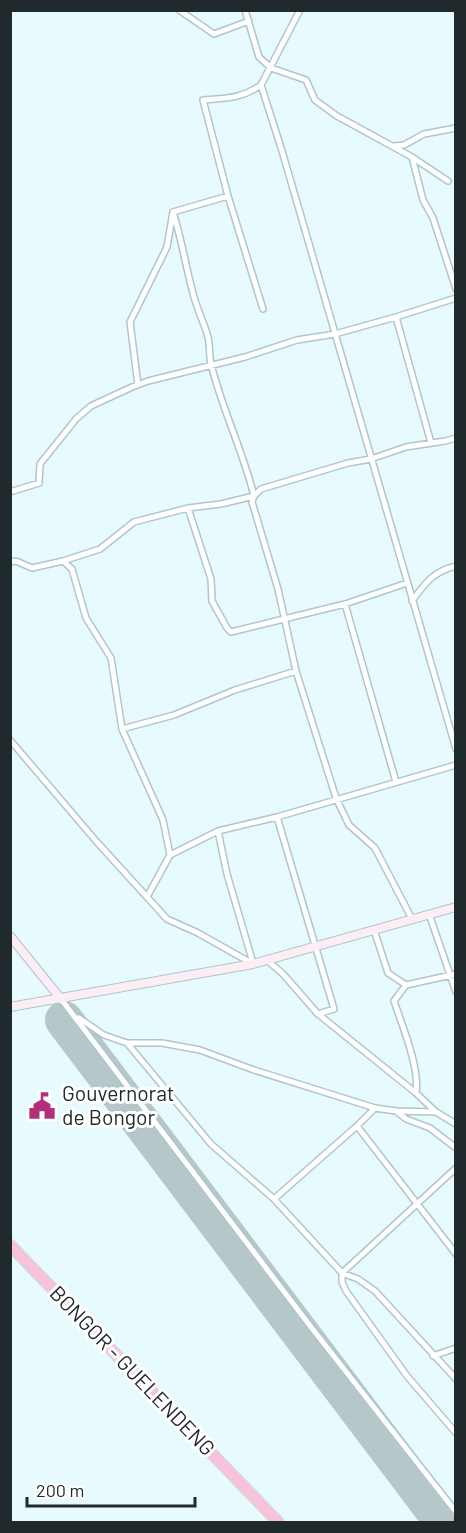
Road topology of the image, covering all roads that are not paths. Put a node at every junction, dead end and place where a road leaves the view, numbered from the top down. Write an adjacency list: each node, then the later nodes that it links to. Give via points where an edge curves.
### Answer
1 (179, 10): 4 (street, via 214,34)
2 (245, 10): 4 (street)
3 (300, 10): 5 (street)
4 (249, 21): 5 (street, via 259,57)
5 (271, 68): 6 (street); 8 (street, via 306,80 315,100)
6 (261, 85): 11 (street, via 238,97 203,100); 17 (street)
7 (456, 128): 8 (street, via 424,134)
8 (393, 147): 9 (street)
9 (411, 157): 10 (street); 13 (street)
10 (448, 181)
11 (228, 196): 12 (street); 15 (street)
12 (173, 212): 18 (street, via 208,338); 19 (street, via 167,247 130,322)
13 (456, 288)
14 (456, 298): 16 (street)
15 (263, 309)
16 (396, 317): 17 (street); 21 (street)
17 (335, 334): 18 (street, via 297,340); 22 (street)
18 (211, 364): 19 (street); 24 (street)
19 (138, 385): 23 (street, via 91,406 40,464 39,483)
20 (456, 438): 21 (street)
21 (431, 443): 22 (street)
22 (371, 459): 24 (street, via 261,489); 29 (street)
23 (10, 492)
24 (254, 495): 25 (street); 32 (street, via 252,502)
25 (188, 508): 26 (street, via 134,522 100,549); 32 (street, via 211,579 212,601 227,628 231,632)
26 (63, 561): 27 (street, via 32,568); 34 (street, via 72,569 86,618 111,658)
27 (10, 562)
28 (456, 566): 30 (street, via 430,577)
29 (407, 583): 30 (street); 31 (street)
30 (412, 601): 36 (street)
31 (345, 604): 32 (street); 38 (street)
32 (285, 617): 33 (street)
33 (296, 671): 34 (street, via 174,715); 39 (street)
34 (122, 729): 42 (street, via 163,820)
35 (10, 740): 43 (street)
36 (456, 748)
37 (456, 765): 38 (street)
38 (396, 782): 39 (street)
39 (336, 798): 40 (street); 46 (street, via 349,825 375,848)
40 (277, 817): 41 (street); 49 (street)
41 (218, 831): 42 (street); 51 (street)
42 (170, 855): 43 (street)
43 (147, 897): 51 (street, via 167,919)
44 (456, 907): 45 (street)
45 (429, 914): 46 (street); 52 (street)
46 (412, 919): 47 (street)
47 (374, 930): 49 (street); 53 (street, via 388,973)
48 (10, 936): 55 (street)
49 (314, 946): 50 (street); 57 (street, via 334,1009)
50 (267, 960): 51 (street); 57 (street)
51 (253, 964): 55 (street)
52 (453, 975): 53 (street); 54 (street)
53 (406, 986): 59 (street, via 394,1001 407,1040)
54 (456, 992)
55 (61, 999): 56 (street); 58 (street, via 83,1022); 76 (street)
56 (10, 1007)
57 (318, 1014): 59 (street)
58 (127, 1043): 60 (street, via 162,1043 200,1050); 67 (street, via 211,1144)
59 (416, 1093): 62 (street)
60 (375, 1108): 61 (street); 64 (street)
61 (396, 1111): 62 (street); 65 (street, via 430,1128)
62 (435, 1112): 63 (street)
63 (456, 1124)
64 (357, 1126): 67 (street); 68 (street)
65 (456, 1148)
66 (456, 1168): 68 (street)
67 (274, 1199): 71 (street)
68 (416, 1204): 70 (street); 71 (street)
69 (10, 1245): 77 (highway, BONGOR - GUELENDENG)
70 (456, 1254)
71 (342, 1273): 73 (street, via 368,1285); 75 (street, via 346,1291 416,1387)
72 (456, 1348): 73 (street)
73 (433, 1356): 74 (street)
74 (456, 1379)
75 (456, 1433)
76 (456, 1512)
77 (278, 1522)

